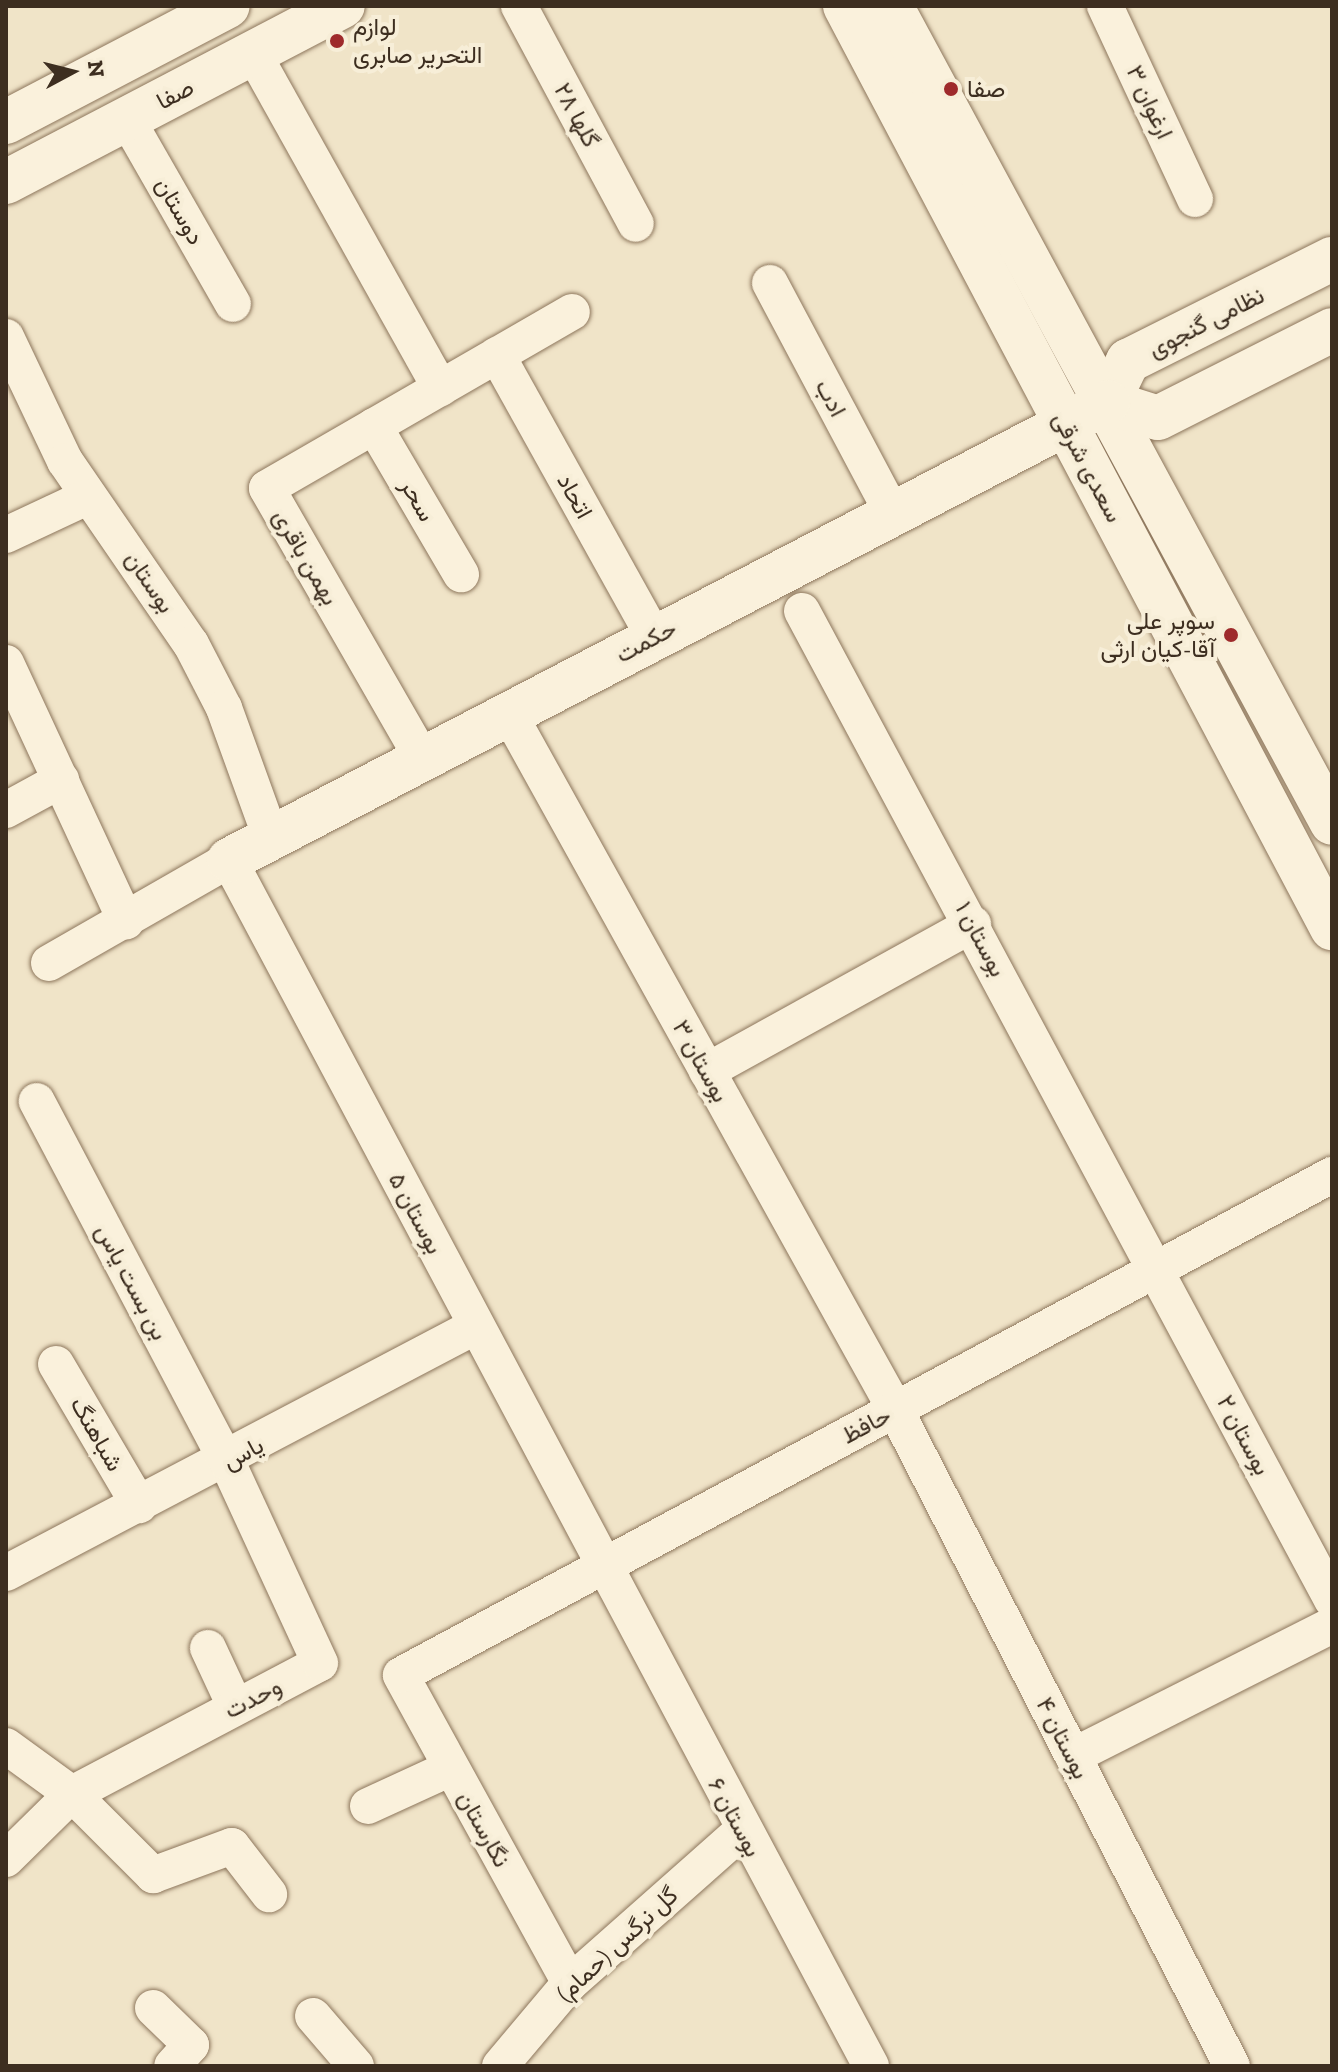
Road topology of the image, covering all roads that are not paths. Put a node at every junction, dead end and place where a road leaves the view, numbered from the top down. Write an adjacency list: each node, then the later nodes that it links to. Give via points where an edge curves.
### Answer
1 (228, 6): 9 (street)
2 (343, 6): 7 (street, صفا)
3 (519, 6): 12 (street, گلها ۲۸)
4 (845, 6): 22 (street, سعدی شرقی)
5 (891, 6): 21 (street, سعدی شرقی)
6 (1105, 6): 11 (street, ارغوان ۳)
7 (253, 53): 8 (street, صفا); 20 (street)
8 (127, 119): 10 (street, صفا); 15 (street, دوستان)
9 (6, 122)
10 (6, 182)
11 (1195, 199)
12 (636, 224)
13 (1332, 259): 21 (street, نظامی گنجوی, via 1128,361)
14 (770, 283): 25 (street, ادب)
15 (233, 304)
16 (572, 312): 19 (street, بهمن باقری)
17 (1332, 330): 21 (street, via 1158,418)
18 (6, 337): 24 (street, بوستان)
19 (497, 355): 20 (street, بهمن باقری); 29 (street, اتحاد)
20 (440, 388): 23 (street, بهمن باقری)
21 (1108, 402): 22 (street, حکمت); 34 (street, سعدی شرقی)
22 (1064, 422): 25 (street, حکمت); 40 (street, سعدی شرقی)
23 (374, 426): 27 (street, سحر); 32 (street, بهمن باقری, via 267,488)
24 (87, 497): 26 (street); 36 (street, بوستان, via 140,563 191,644 224,708)
25 (892, 512): 29 (street, حکمت)
26 (6, 535)
27 (461, 574)
28 (802, 611): 39 (street, بوستان ۱)
29 (654, 637): 31 (street, حکمت)
30 (6, 663): 33 (street)
31 (508, 712): 32 (street, حکمت); 42 (street, بوستان ۳)
32 (422, 758): 36 (street, حکمت)
33 (61, 780): 35 (street); 38 (street)
34 (1327, 803)
35 (6, 810)
36 (271, 838): 37 (street, حکمت)
37 (229, 860): 38 (street); 46 (street, بوستان ۵)
38 (126, 921): 41 (street)
39 (973, 924): 42 (street); 45 (street, بوستان ۱)
40 (1332, 928)
41 (49, 963)
42 (707, 1071): 48 (street, بوستان ۳)
43 (37, 1101): 49 (street, بن بست یاس)
44 (1332, 1175): 45 (street, حافظ)
45 (1157, 1269): 48 (street, حافظ); 53 (street, بوستان ۲)
46 (476, 1326): 49 (street, یاس); 51 (street, بوستان ۵)
47 (56, 1364): 50 (street, شباهنگ)
48 (895, 1409): 51 (street, حافظ); 59 (street, بوستان ۴)
49 (227, 1462): 50 (street, یاس); 57 (street, وحدت, via 320,1663)
50 (139, 1505): 52 (street, یاس)
51 (603, 1566): 56 (street, حافظ); 63 (street, بوستان ۶)
52 (6, 1573)
53 (1332, 1600)
54 (1332, 1625): 59 (street)
55 (208, 1648): 57 (street)
56 (401, 1675): 60 (street, نگارستان)
57 (235, 1706): 61 (street, وحدت)
58 (6, 1746): 61 (street)
59 (1073, 1756): 73 (street, بوستان ۴)
60 (449, 1769): 62 (street); 66 (street, نگارستان)
61 (72, 1794): 64 (street, وحدت); 65 (street, via 153,1875 232,1846)
62 (368, 1806)
63 (742, 1831): 66 (street, گل نرگس (حمام)); 72 (street, بوستان ۶)
64 (6, 1859)
65 (269, 1894)
66 (570, 1983): 71 (street, گل نرگس (حمام))
67 (153, 2008): 69 (street, via 191,2045)
68 (313, 2016): 70 (street)
69 (172, 2066)
70 (356, 2066)
71 (500, 2066)
72 (871, 2066)
73 (1232, 2066)

